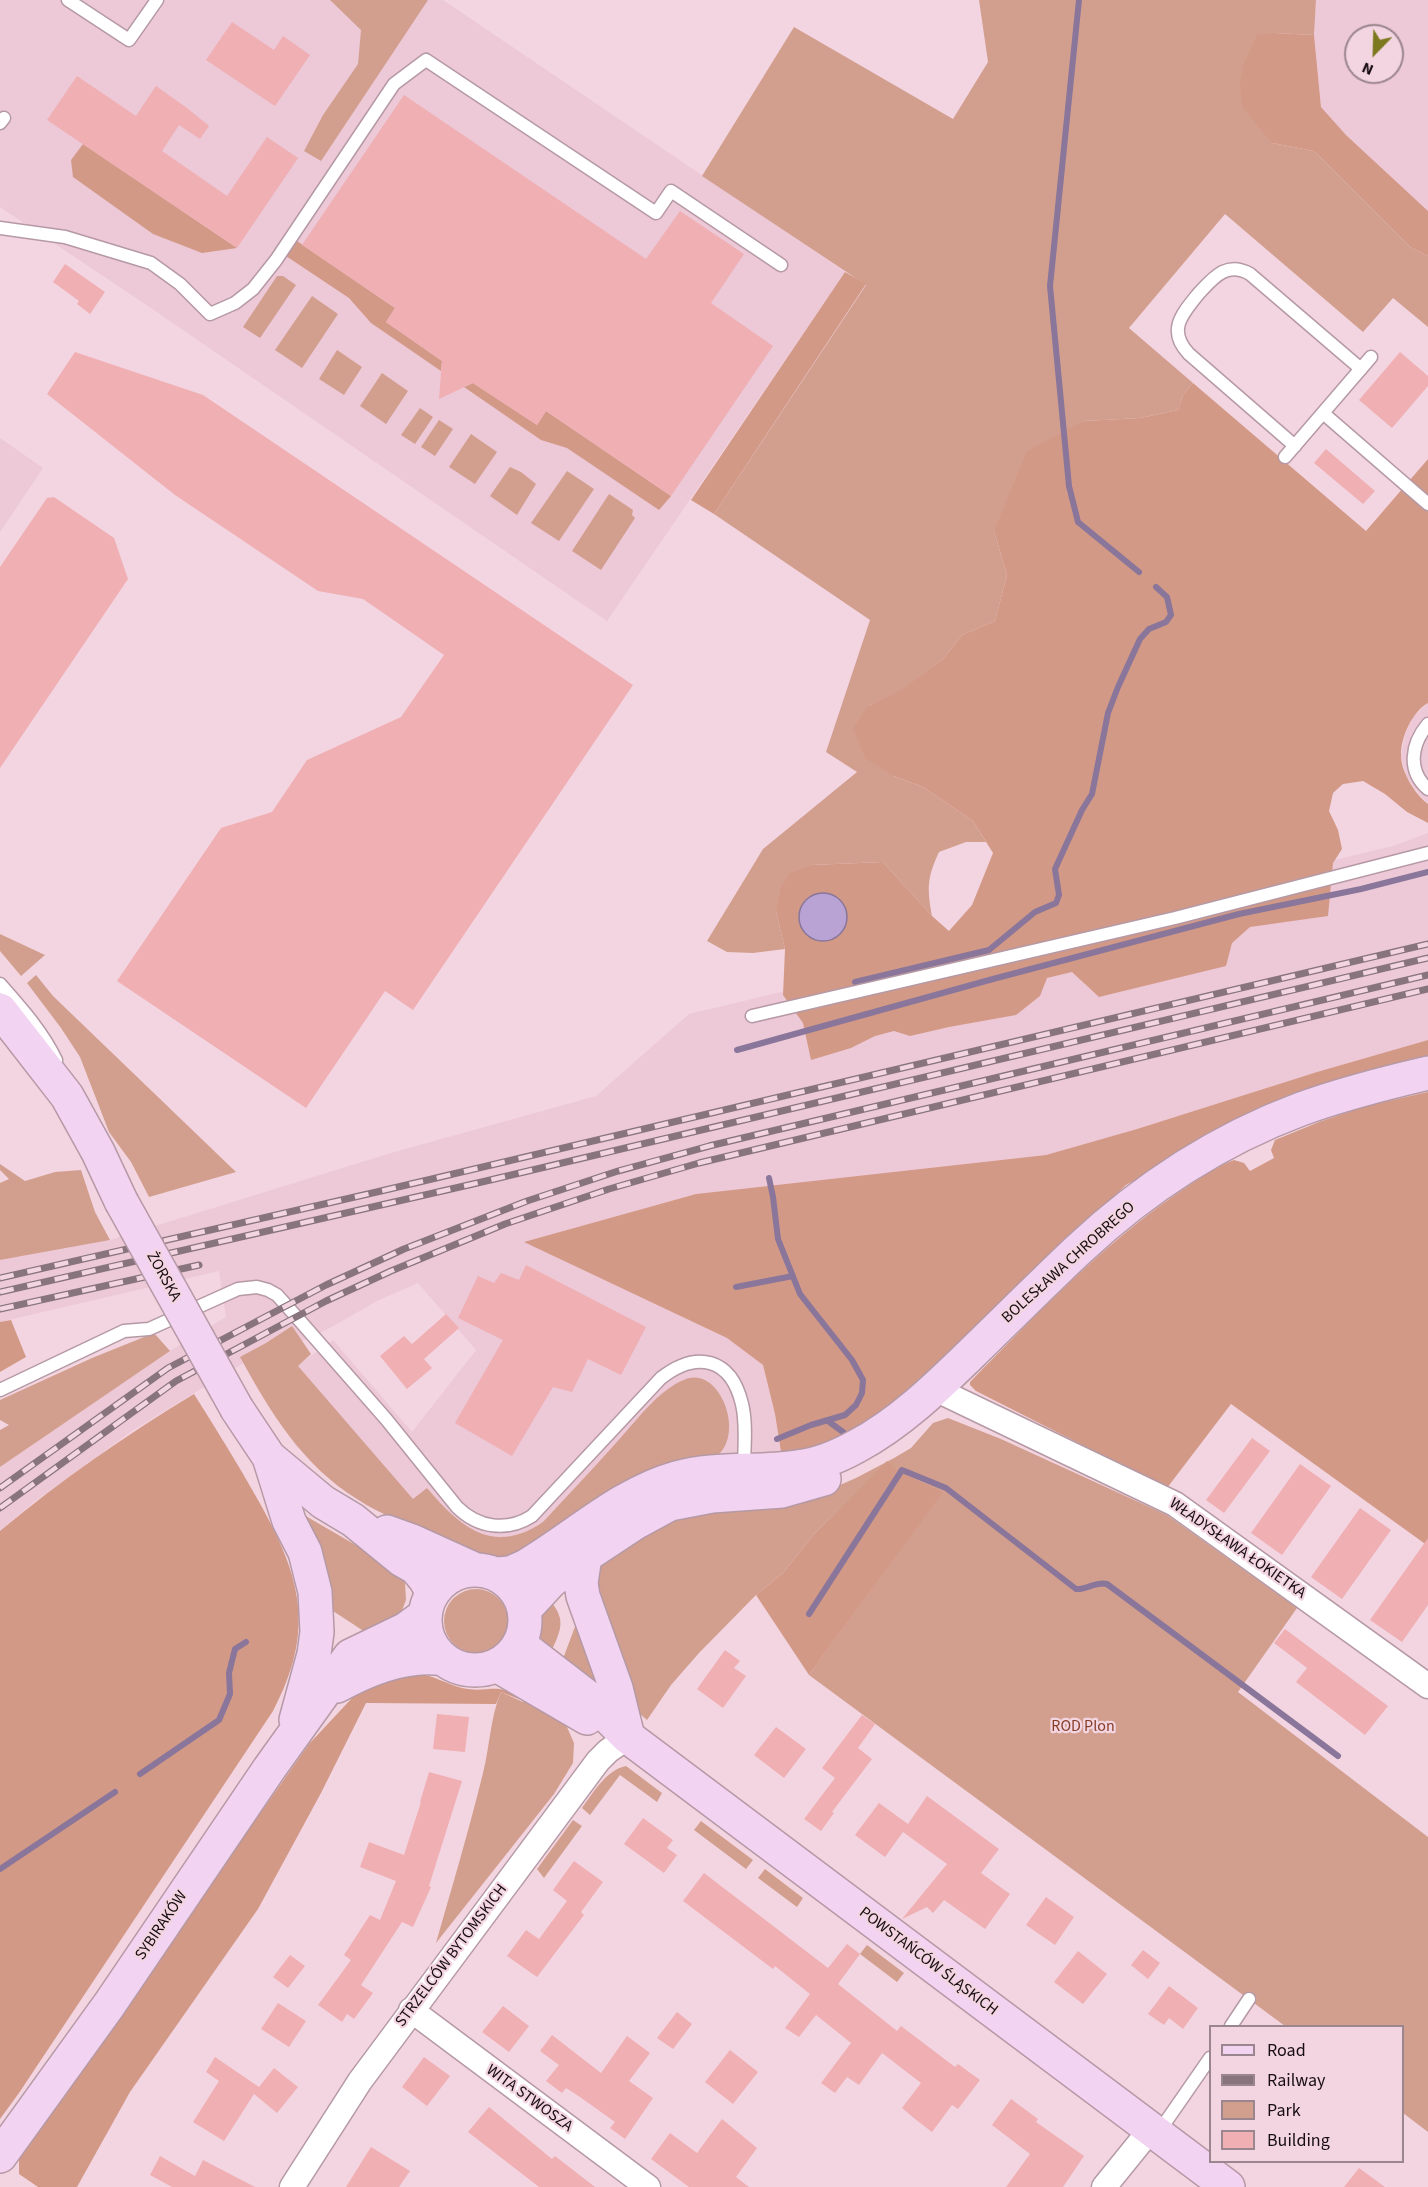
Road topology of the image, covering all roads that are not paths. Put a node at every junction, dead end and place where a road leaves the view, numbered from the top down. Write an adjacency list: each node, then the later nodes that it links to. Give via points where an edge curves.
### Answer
1 (68, 0): 2 (lane, via 129,40)
2 (157, 0)
3 (0, 228): 4 (lane, via 65,237 151,263 180,284 210,314 235,303 253,289 394,84 426,60 656,213 671,191)
4 (781, 265)
5 (1371, 357): 6 (lane)
6 (1361, 369): 7 (lane); 8 (lane, via 1244,270 1229,269 1214,276 1180,317 1179,339 1189,354)
7 (1323, 413): 8 (lane); 10 (lane)
8 (1295, 446): 9 (lane)
9 (1285, 457)
10 (1428, 504)
11 (1428, 724): 12 (lane, via 1414,753 1416,775)
12 (1428, 789)
13 (1428, 853): 16 (lane, via 1175,918)
14 (0, 984): 18 (lane, via 50,1046)
15 (0, 1010): 18 (street, ŻORSKA)
16 (752, 1016)
17 (1428, 1072): 20 (street, BOLESŁAWA CHROBREGO, via 1289,1114 1171,1176 1079,1250)
18 (67, 1096): 21 (street, ŻORSKA, bridge, via 237,1409)
19 (0, 1390): 22 (lane, via 124,1331 149,1329 238,1289 257,1287 277,1295 457,1507 481,1523 505,1526 532,1516 654,1385 673,1369 690,1362 716,1364 736,1387 744,1417)
20 (930, 1393): 22 (street, BOLESŁAWA CHROBREGO, via 904,1430 862,1461 804,1486 782,1491); 31 (street, WŁADYSŁAWA ŁOKIETKA, via 1175,1503)
21 (269, 1457): 23 (street, ŻORSKA, via 323,1502); 34 (street, via 289,1521 308,1560 316,1604 314,1654)
22 (744, 1482): 24 (street, BOLESŁAWA CHROBREGO, via 670,1504); 25 (street, BOLESŁAWA CHROBREGO, via 696,1474 677,1478 644,1490 526,1566 510,1573)
23 (353, 1520): 25 (street, ŻORSKA); 26 (street, ŻORSKA, via 416,1568 425,1579)
24 (585, 1556): 27 (street, BOLESŁAWA CHROBREGO, via 551,1581); 33 (street, via 583,1596 616,1688)
25 (487, 1572): 26 (street, via 468,1570 450,1576); 27 (street, via 513,1586)
26 (429, 1604): 29 (street, via 429,1640); 32 (street, SYBIRAKÓW, via 406,1629 350,1656)
27 (525, 1608): 28 (street)
28 (521, 1642): 30 (street, via 510,1658); 33 (street, POWSTAŃCÓW ŚLĄSKICH, via 589,1698)
29 (444, 1659): 30 (street, via 466,1670); 32 (street, SYBIRAKÓW, via 416,1658 373,1669)
30 (498, 1666): 33 (street, POWSTAŃCÓW ŚLĄSKICH, via 579,1714)
31 (1428, 1686)
32 (323, 1694): 34 (street, SYBIRAKÓW)
33 (628, 1737): 36 (street, STRZELCÓW BYTOMSKICH, via 598,1761); 39 (street, POWSTAŃCÓW ŚLĄSKICH)
34 (291, 1738): 40 (street, SYBIRAKÓW, via 109,2005)
35 (1249, 1999): 37 (lane)
36 (411, 2010): 41 (street, STRZELCÓW BYTOMSKICH, via 360,2080); 42 (street, WITA STWOSZA)
37 (1232, 2025)
38 (1209, 2059): 39 (lane)
39 (1154, 2131): 43 (street); 44 (street, POWSTAŃCÓW ŚLĄSKICH)
40 (0, 2156)
41 (292, 2187)
42 (648, 2187)
43 (1104, 2187)
44 (1228, 2187)

